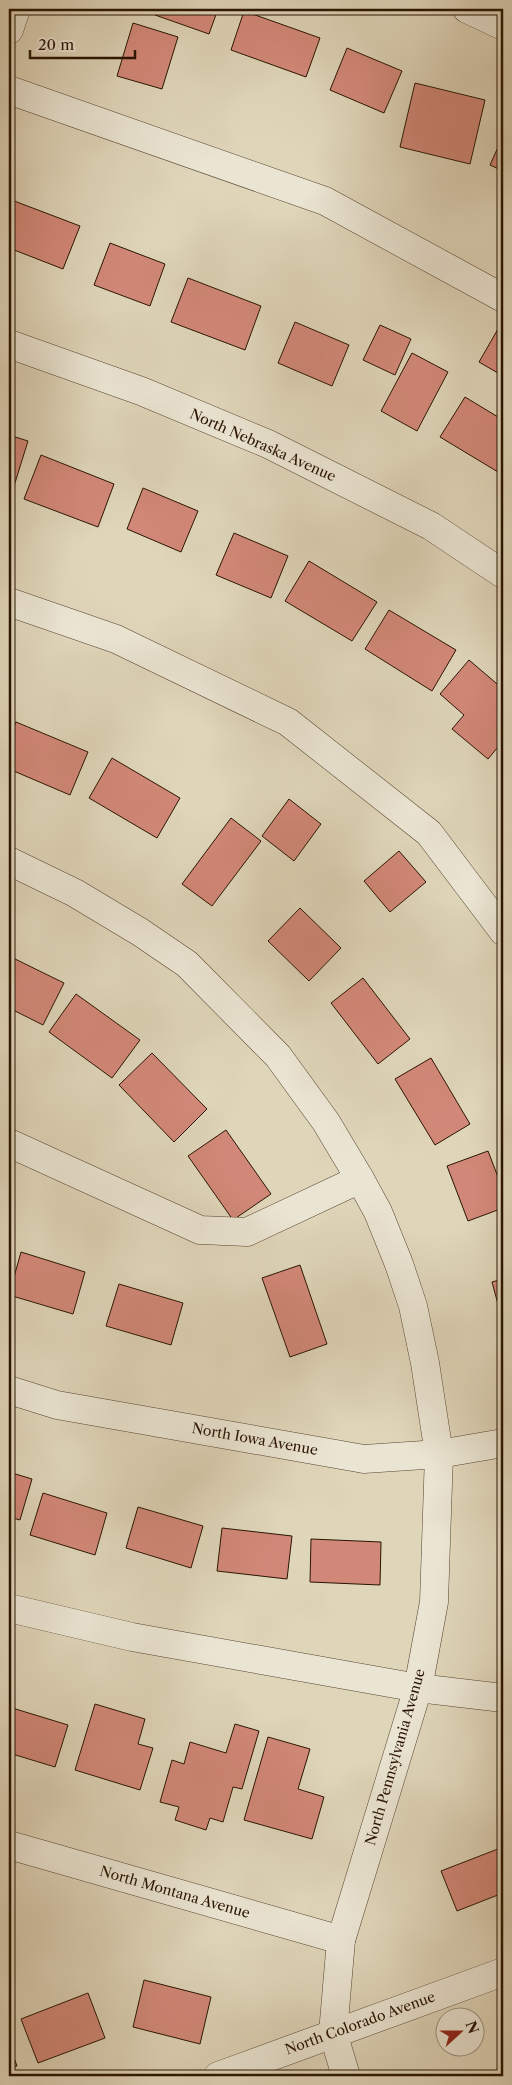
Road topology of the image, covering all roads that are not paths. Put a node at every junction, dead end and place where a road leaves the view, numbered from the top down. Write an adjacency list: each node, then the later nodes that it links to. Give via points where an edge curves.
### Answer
1 (16, 9): 4 (street)
2 (468, 9): 3 (street)
3 (503, 26)
4 (9, 30)
5 (9, 90): 6 (street, via 325,200)
6 (503, 298)
7 (9, 344): 8 (street, North Nebraska Avenue, via 141,391 268,444 431,526)
8 (503, 574)
9 (9, 602): 11 (street, via 116,640 288,722 429,833)
10 (9, 861): 13 (street, North Pennsylvania Avenue, via 75,893 187,964 278,1056 326,1122)
11 (503, 931)
12 (9, 1143): 13 (street, via 200,1230 247,1232)
13 (360, 1179): 16 (street, North Pennsylvania Avenue, via 378,1212 413,1306 426,1363)
14 (9, 1390): 16 (street, North Iowa Avenue, via 57,1404 364,1459)
15 (503, 1443): 16 (street, North Iowa Avenue)
16 (439, 1454): 18 (street, North Pennsylvania Avenue, via 434,1602)
17 (9, 1608): 18 (street, via 132,1638)
18 (418, 1688): 19 (street); 21 (street, North Pennsylvania Avenue)
19 (503, 1698)
20 (9, 1845): 21 (street, North Montana Avenue)
21 (340, 1940): 23 (street, North Pennsylvania Avenue)
22 (503, 1972): 23 (street, North Colorado Avenue)
23 (333, 2033): 24 (street, North Colorado Avenue); 25 (street, North Pennsylvania Avenue)
24 (218, 2076)
25 (346, 2076)

